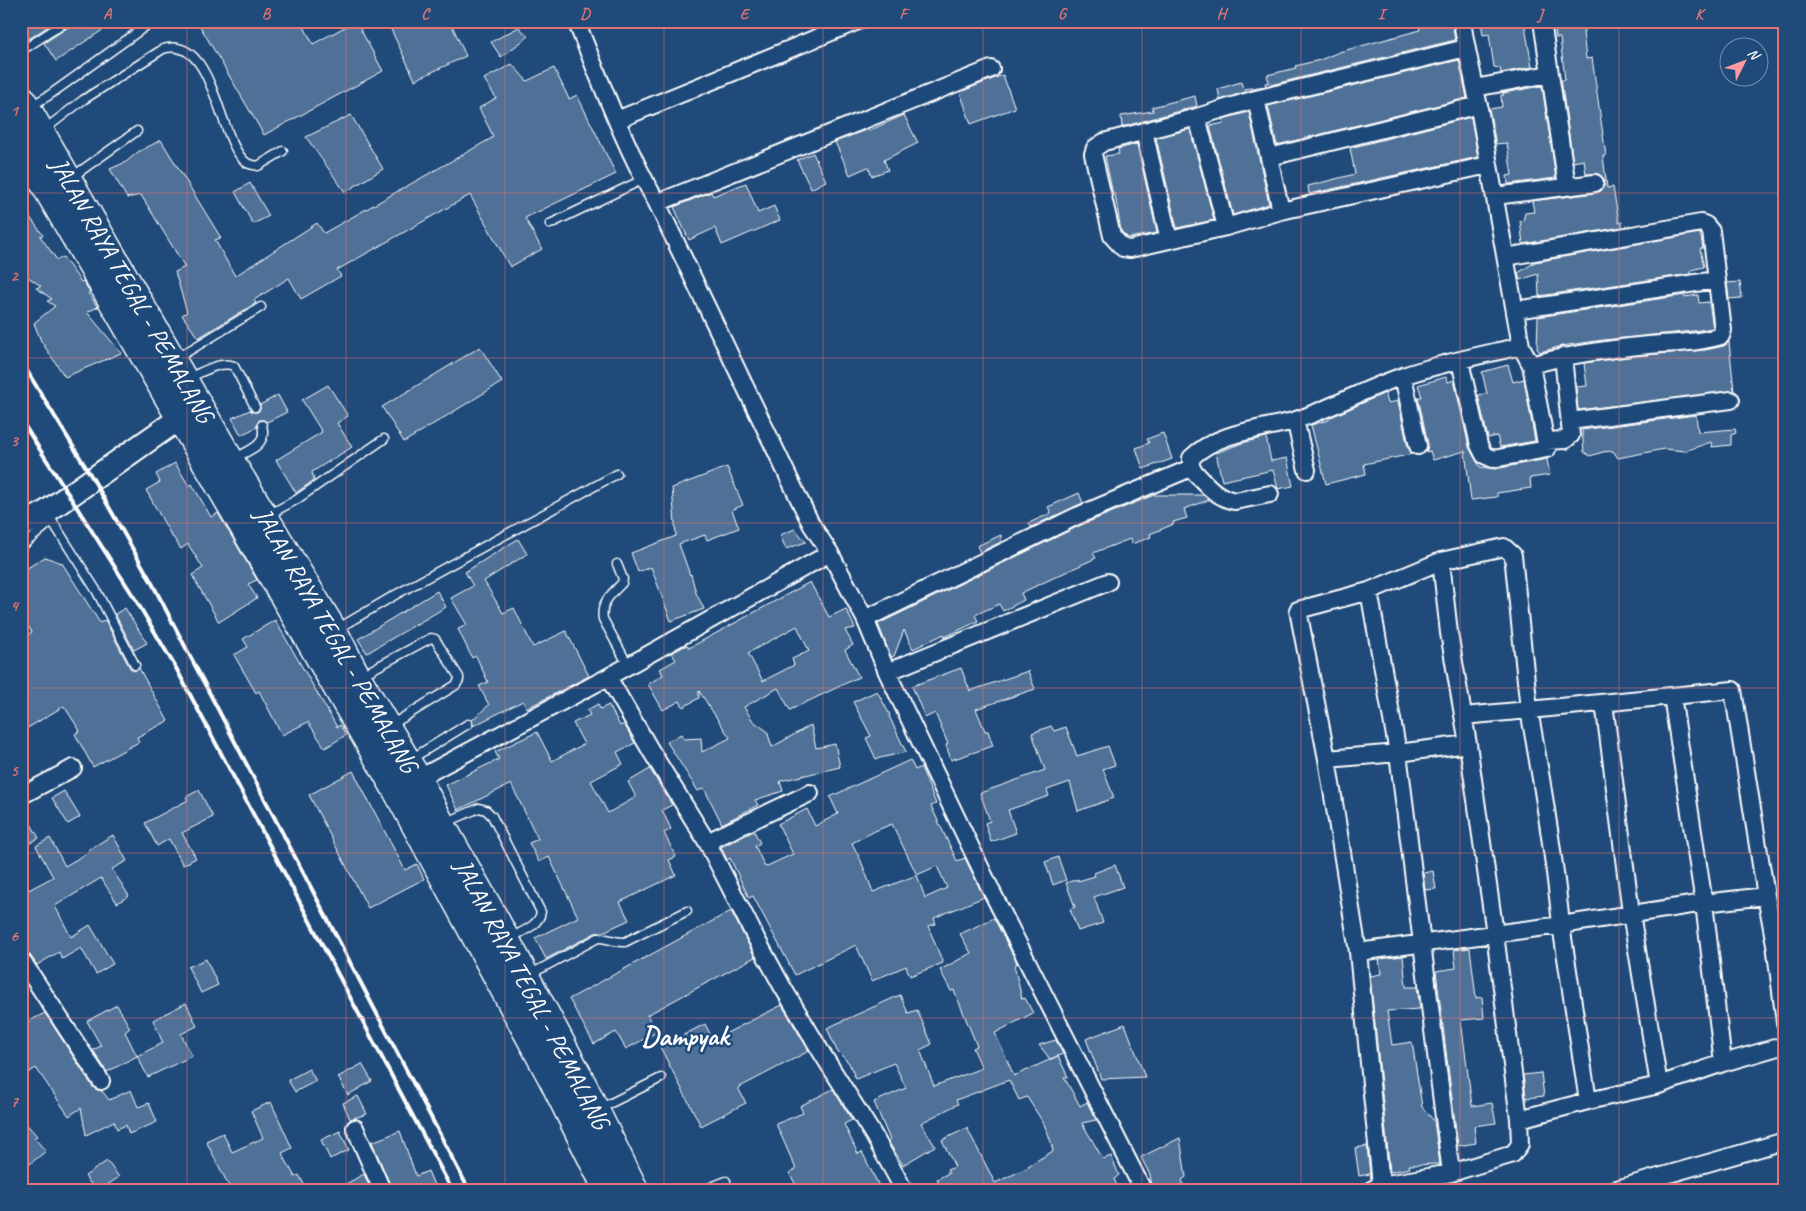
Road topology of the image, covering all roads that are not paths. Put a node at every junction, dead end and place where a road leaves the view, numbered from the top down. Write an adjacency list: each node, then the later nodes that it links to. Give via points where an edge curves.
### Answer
1 (68, 21): 8 (lane)
2 (153, 21): 13 (lane, via 48,96)
3 (576, 21): 16 (street)
4 (858, 21): 16 (street)
5 (1462, 21): 7 (street)
6 (1542, 21): 10 (street)
7 (1466, 48): 11 (street); 12 (street)
8 (21, 51)
9 (991, 69): 28 (street)
10 (1549, 74): 11 (street); 26 (street)
11 (1474, 88): 14 (street)
12 (1256, 100): 15 (street); 21 (street)
13 (24, 104): 19 (highway, JALAN RAYA TEGAL - PEMALANG)
14 (1479, 106): 21 (street); 22 (street)
15 (1198, 117): 18 (street); 31 (street)
16 (617, 120): 23 (street)
17 (137, 131): 24 (lane)
18 (1144, 131): 32 (street); 32 (street, via 1104,142 1095,148 1093,154 1112,236 1123,248 1130,249)
19 (31, 137): 20 (lane, via 83,100 172,46 187,51 202,66 237,150 248,164 258,166); 24 (highway, JALAN RAYA TEGAL - PEMALANG); 41 (highway, JALAN RAYA TEGAL - PEMALANG)
20 (283, 151)
21 (1270, 157): 29 (street)
22 (1488, 165): 27 (street); 29 (street)
23 (644, 178): 28 (street); 30 (lane)
24 (68, 180): 41 (highway, JALAN RAYA TEGAL - PEMALANG)
25 (1595, 183): 26 (street)
26 (1567, 186): 27 (street)
27 (1496, 196): 33 (street)
28 (657, 203): 61 (street, via 811,524)
29 (1281, 211): 31 (street)
30 (550, 224)
31 (1226, 227): 32 (street)
32 (1169, 240)
33 (1506, 257): 34 (street, via 1703,223 1711,231); 36 (street)
34 (1716, 280): 36 (street); 38 (street, via 1723,330 1720,336)
35 (261, 307): 41 (lane)
36 (1515, 310): 37 (street)
37 (1521, 346): 39 (street); 40 (street)
38 (1563, 356): 40 (street); 47 (street)
39 (1460, 361): 42 (street); 50 (street, via 1484,455 1493,459 1546,450)
40 (1531, 366): 50 (street)
41 (168, 375): 44 (lane, via 229,364 234,366); 45 (highway, JALAN RAYA TEGAL - PEMALANG)
42 (1403, 376): 46 (street); 51 (street)
43 (1731, 400): 47 (street)
44 (256, 407)
45 (190, 413): 52 (highway, JALAN RAYA TEGAL - PEMALANG); 57 (main road)
46 (1295, 420): 53 (street, via 1230,436 1203,447 1191,458); 54 (street)
47 (1570, 422): 50 (street, via 1568,438)
48 (262, 425): 52 (lane, via 264,433 260,444)
49 (384, 439): 58 (lane, via 296,500)
50 (1546, 441)
51 (1418, 446)
52 (220, 466): 58 (highway, JALAN RAYA TEGAL - PEMALANG); 83 (highway, JALAN RAYA TEGAL - PEMALANG)
53 (1191, 468): 56 (street, via 1219,495 1230,500); 66 (street, via 1077,516)
54 (1307, 470)
55 (617, 474): 67 (lane)
56 (1270, 494)
57 (49, 517): 59 (main road); 60 (lane); 68 (lane, via 96,590)
58 (264, 517): 67 (highway, JALAN RAYA TEGAL - PEMALANG)
59 (21, 526)
60 (21, 547)
61 (830, 553): 66 (street); 69 (street)
62 (1441, 561): 65 (street); 75 (street, via 1504,547 1514,555); 76 (street)
63 (617, 564): 69 (lane, via 622,583 603,604 602,611)
64 (1108, 582): 70 (street)
65 (1370, 591): 80 (street); 81 (street, via 1298,610)
66 (865, 619): 70 (street)
67 (333, 631): 72 (highway, JALAN RAYA TEGAL - PEMALANG)
68 (135, 665)
69 (628, 665): 71 (street)
70 (887, 672): 118 (street, via 993,894)
71 (608, 677): 83 (street); 87 (street)
72 (357, 678): 78 (highway, JALAN RAYA TEGAL - PEMALANG); 78 (lane, via 431,638 435,638 459,677 456,685)
73 (1672, 696): 74 (street); 88 (street, via 1733,690); 89 (street)
74 (1604, 702): 75 (street); 91 (street)
75 (1529, 710): 76 (street); 92 (street)
76 (1463, 716): 79 (street)
77 (468, 724): 83 (lane)
78 (387, 728): 83 (highway, JALAN RAYA TEGAL - PEMALANG)
79 (1468, 744): 80 (street); 93 (street)
80 (1398, 753): 81 (street); 95 (street)
81 (1327, 758): 96 (street)
82 (73, 768): 85 (street)
83 (401, 773): 86 (highway, JALAN RAYA TEGAL - PEMALANG); 114 (highway, JALAN RAYA TEGAL - PEMALANG)
84 (810, 793): 87 (street)
85 (21, 796)
86 (440, 825): 94 (highway, JALAN RAYA TEGAL - PEMALANG); 94 (lane, via 479,808 492,816 541,912 536,924)
87 (707, 842): 117 (street, via 782,986)
88 (1766, 896): 89 (street); 99 (street)
89 (1704, 903): 91 (street); 101 (street)
90 (687, 910): 98 (lane, via 625,942 598,938)
91 (1631, 913): 92 (street); 104 (street)
92 (1561, 925): 93 (street); 105 (street)
93 (1495, 934): 95 (street); 107 (street)
94 (506, 941): 98 (highway, JALAN RAYA TEGAL - PEMALANG)
95 (1421, 943): 96 (street); 110 (street)
96 (1358, 952): 112 (street)
97 (21, 959): 103 (street)
98 (525, 977): 106 (highway, JALAN RAYA TEGAL - PEMALANG)
99 (1785, 1023)
100 (1785, 1045): 101 (street)
101 (1723, 1063): 104 (street)
102 (661, 1078): 106 (lane)
103 (101, 1081)
104 (1659, 1084): 105 (street)
105 (1588, 1102): 107 (street)
106 (595, 1111): 115 (highway, JALAN RAYA TEGAL - PEMALANG)
107 (1518, 1119): 110 (street, via 1520,1144 1513,1154)
108 (355, 1128): 113 (street)
109 (1785, 1141): 119 (street)
110 (1451, 1173): 112 (street)
111 (726, 1181): 116 (lane)
112 (1376, 1188)
113 (382, 1190)
114 (608, 1190)
115 (634, 1190)
116 (702, 1190)
117 (904, 1190)
118 (1143, 1190)
119 (1613, 1190)

